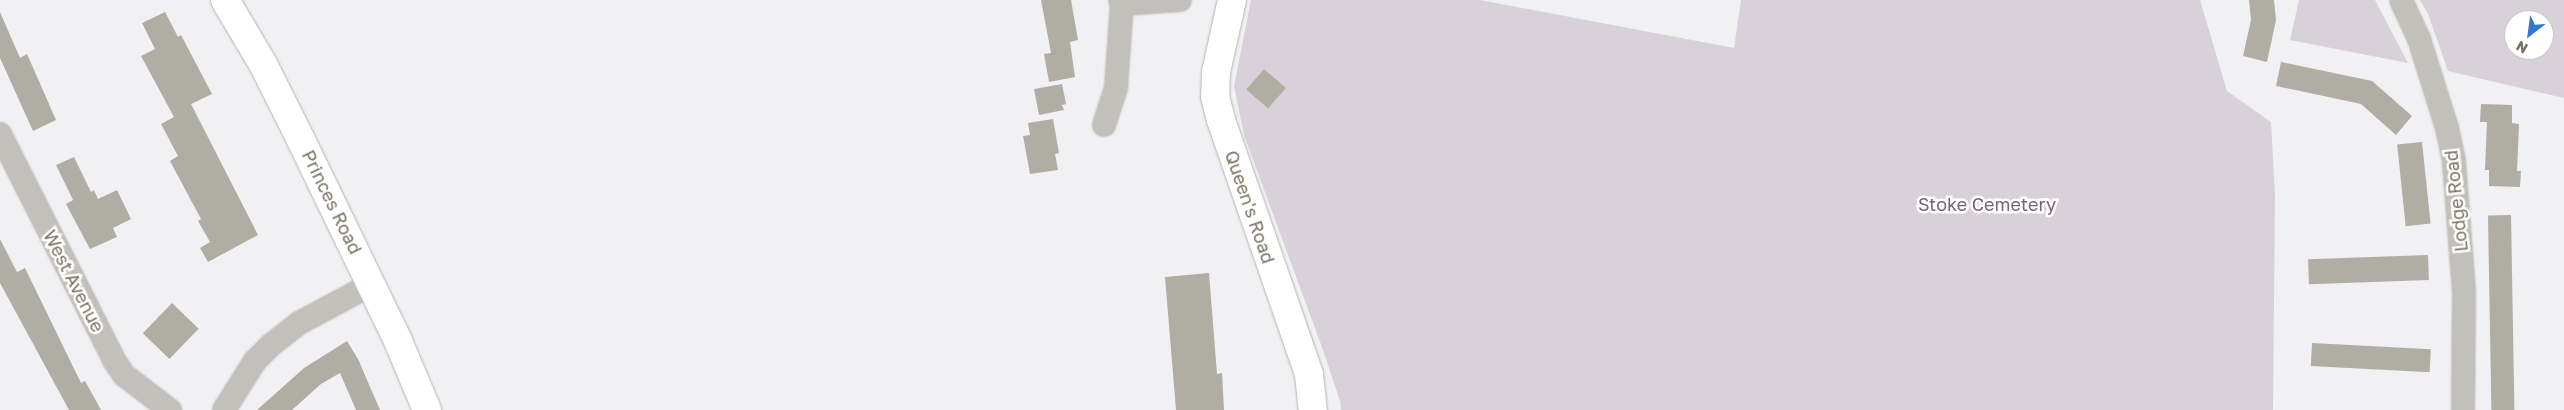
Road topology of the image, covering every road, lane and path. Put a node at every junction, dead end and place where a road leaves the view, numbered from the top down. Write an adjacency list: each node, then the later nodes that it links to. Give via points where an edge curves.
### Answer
1 (225, 0): 8 (street, Princes Road, via 263,64)
2 (1180, 0): 5 (street)
3 (1232, 0): 12 (street, Queen's Road, via 1216,72 1215,96 1309,374)
4 (2401, 0): 13 (street, Lodge Road, via 2419,39 2447,128 2454,162 2464,292)
5 (1121, 2): 6 (street, via 1123,89)
6 (1104, 125)
7 (0, 134): 9 (street, West Avenue, via 115,362 124,376)
8 (372, 284): 10 (street, via 299,324 271,344 255,361); 11 (street, Princes Road)
9 (170, 410)
10 (224, 410)
11 (427, 410)
12 (1313, 410)
13 (2463, 410)

